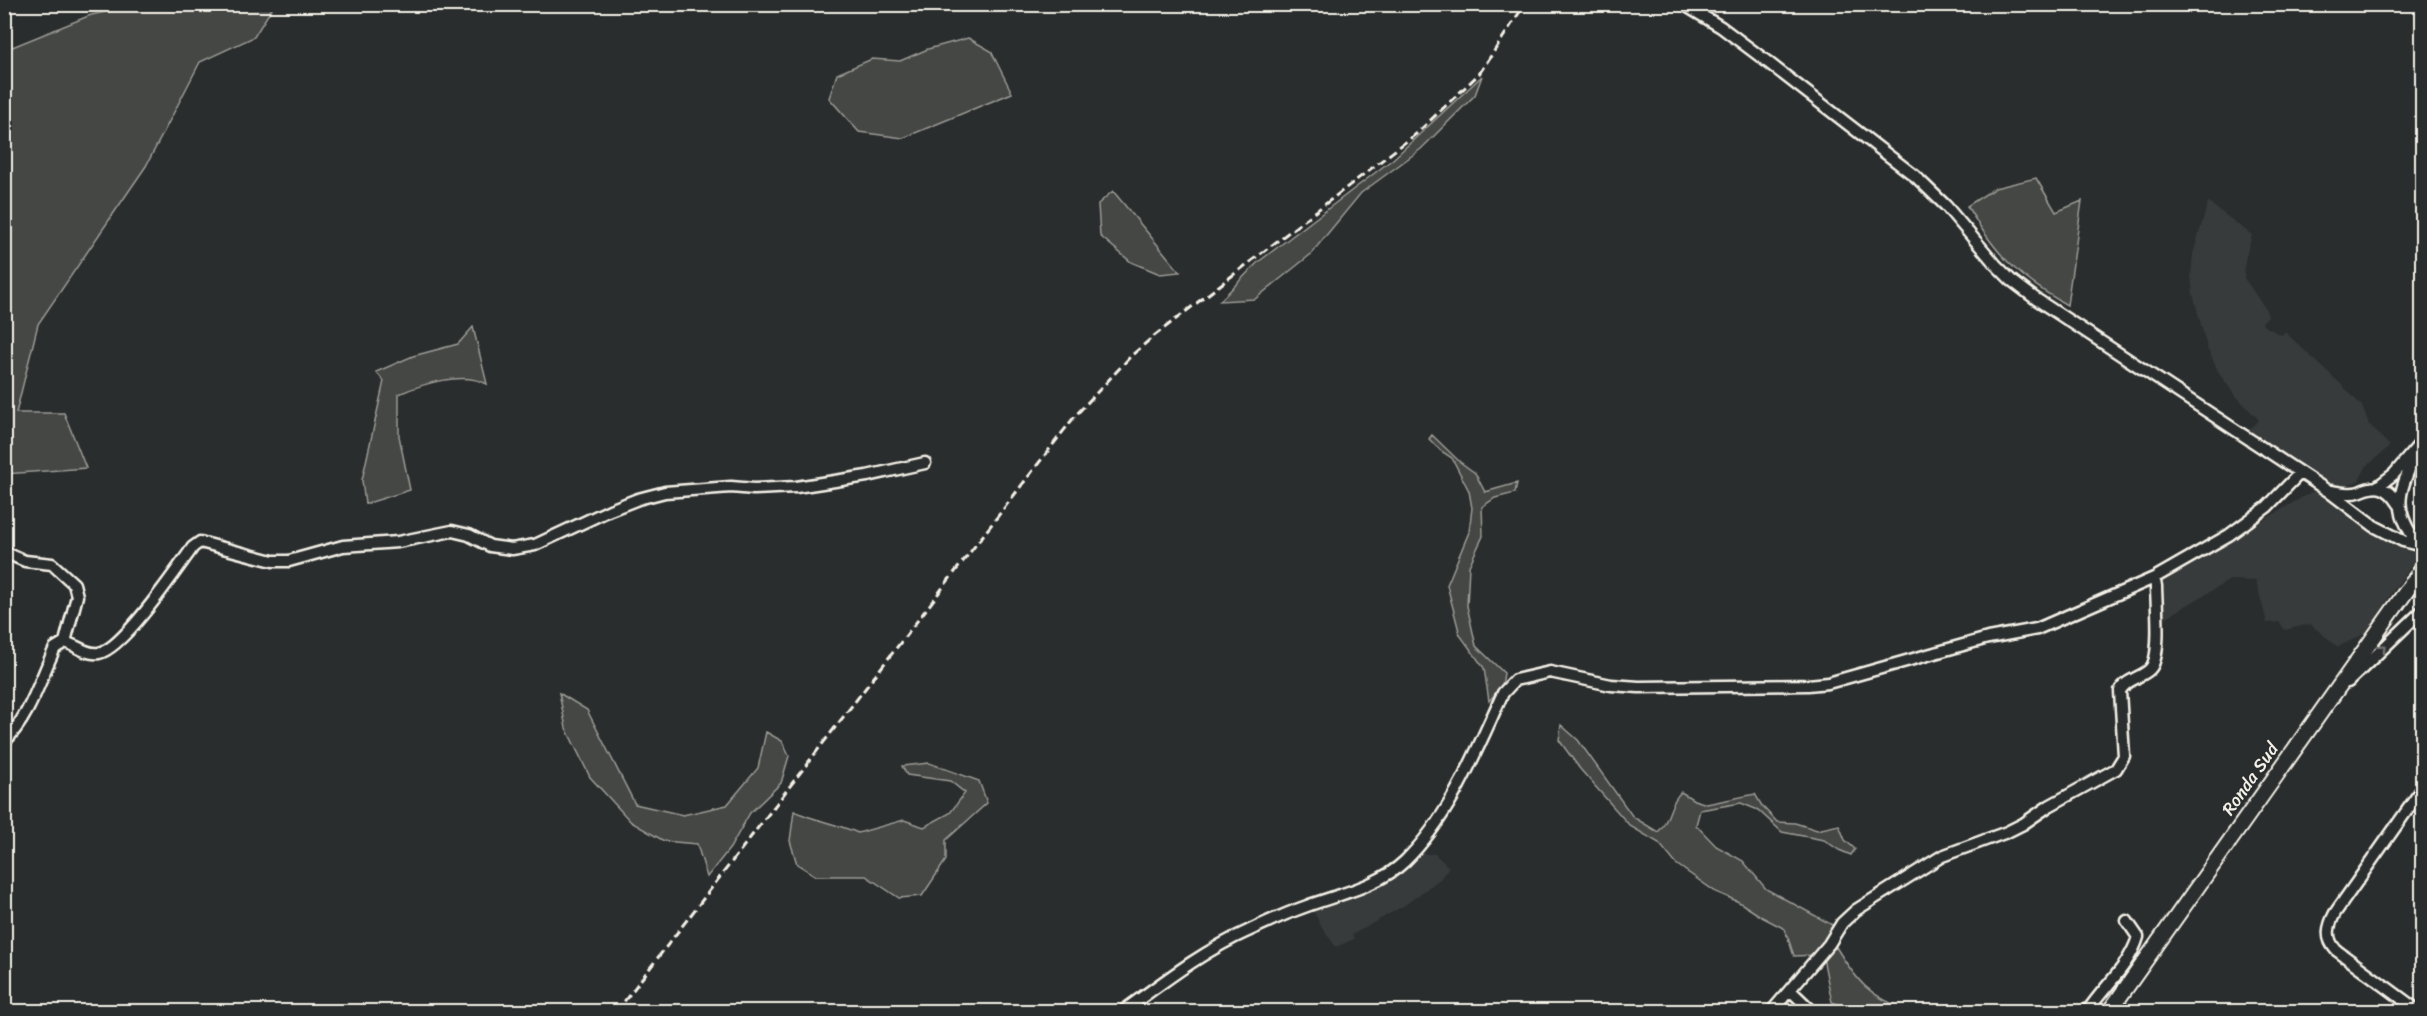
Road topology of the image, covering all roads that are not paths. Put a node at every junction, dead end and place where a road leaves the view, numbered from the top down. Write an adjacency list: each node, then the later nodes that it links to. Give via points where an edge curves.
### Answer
1 (1683, 4): 4 (street, via 1721,27 1915,176 2011,280)
2 (2420, 445): 5 (street); 8 (street, via 2406,473)
3 (925, 463): 16 (street, via 796,488 665,492 610,510 535,545 512,549 490,546 452,531 398,542 343,546 289,561 273,561 200,542 114,645 100,653 85,652)
4 (2300, 473): 6 (street); 14 (street, via 2267,507 2229,535)
5 (2377, 487): 7 (street); 8 (street, via 2390,494)
6 (2328, 491): 7 (street); 9 (street)
7 (2358, 492): 9 (street, via 2353,502)
8 (2400, 507): 10 (street, via 2394,523); 11 (street, via 2405,527)
9 (2355, 512): 10 (street)
10 (2378, 528): 11 (street)
11 (2420, 545)
12 (4, 552): 16 (street, via 25,561 52,564 74,584 77,596)
13 (2422, 569): 17 (main road, Ronda Sud)
14 (2154, 578): 21 (street, via 2156,658 2150,669 2120,691 2124,756 2120,765 2013,829 1942,856 1857,910 1842,923); 22 (street, via 2037,629 1988,638 1828,683 1639,687 1550,672 1515,680 1503,693 1455,794 1426,838 1397,868 1378,880 1246,932 1200,957)
15 (2422, 611): 17 (street, one-way to 15)
16 (64, 642): 18 (street, via 55,648 26,712)
17 (2326, 704): 26 (main road, Ronda Sud)
18 (4, 741)
19 (2422, 789): 27 (street, via 2328,927 2329,940 2336,950)
20 (2127, 921): 25 (street, via 2138,937 2136,945 2111,984)
21 (1790, 990): 23 (street); 24 (street)
22 (1122, 1011)
23 (1771, 1011)
24 (1813, 1011)
25 (2087, 1011)
26 (2109, 1011)
27 (2420, 1011)

